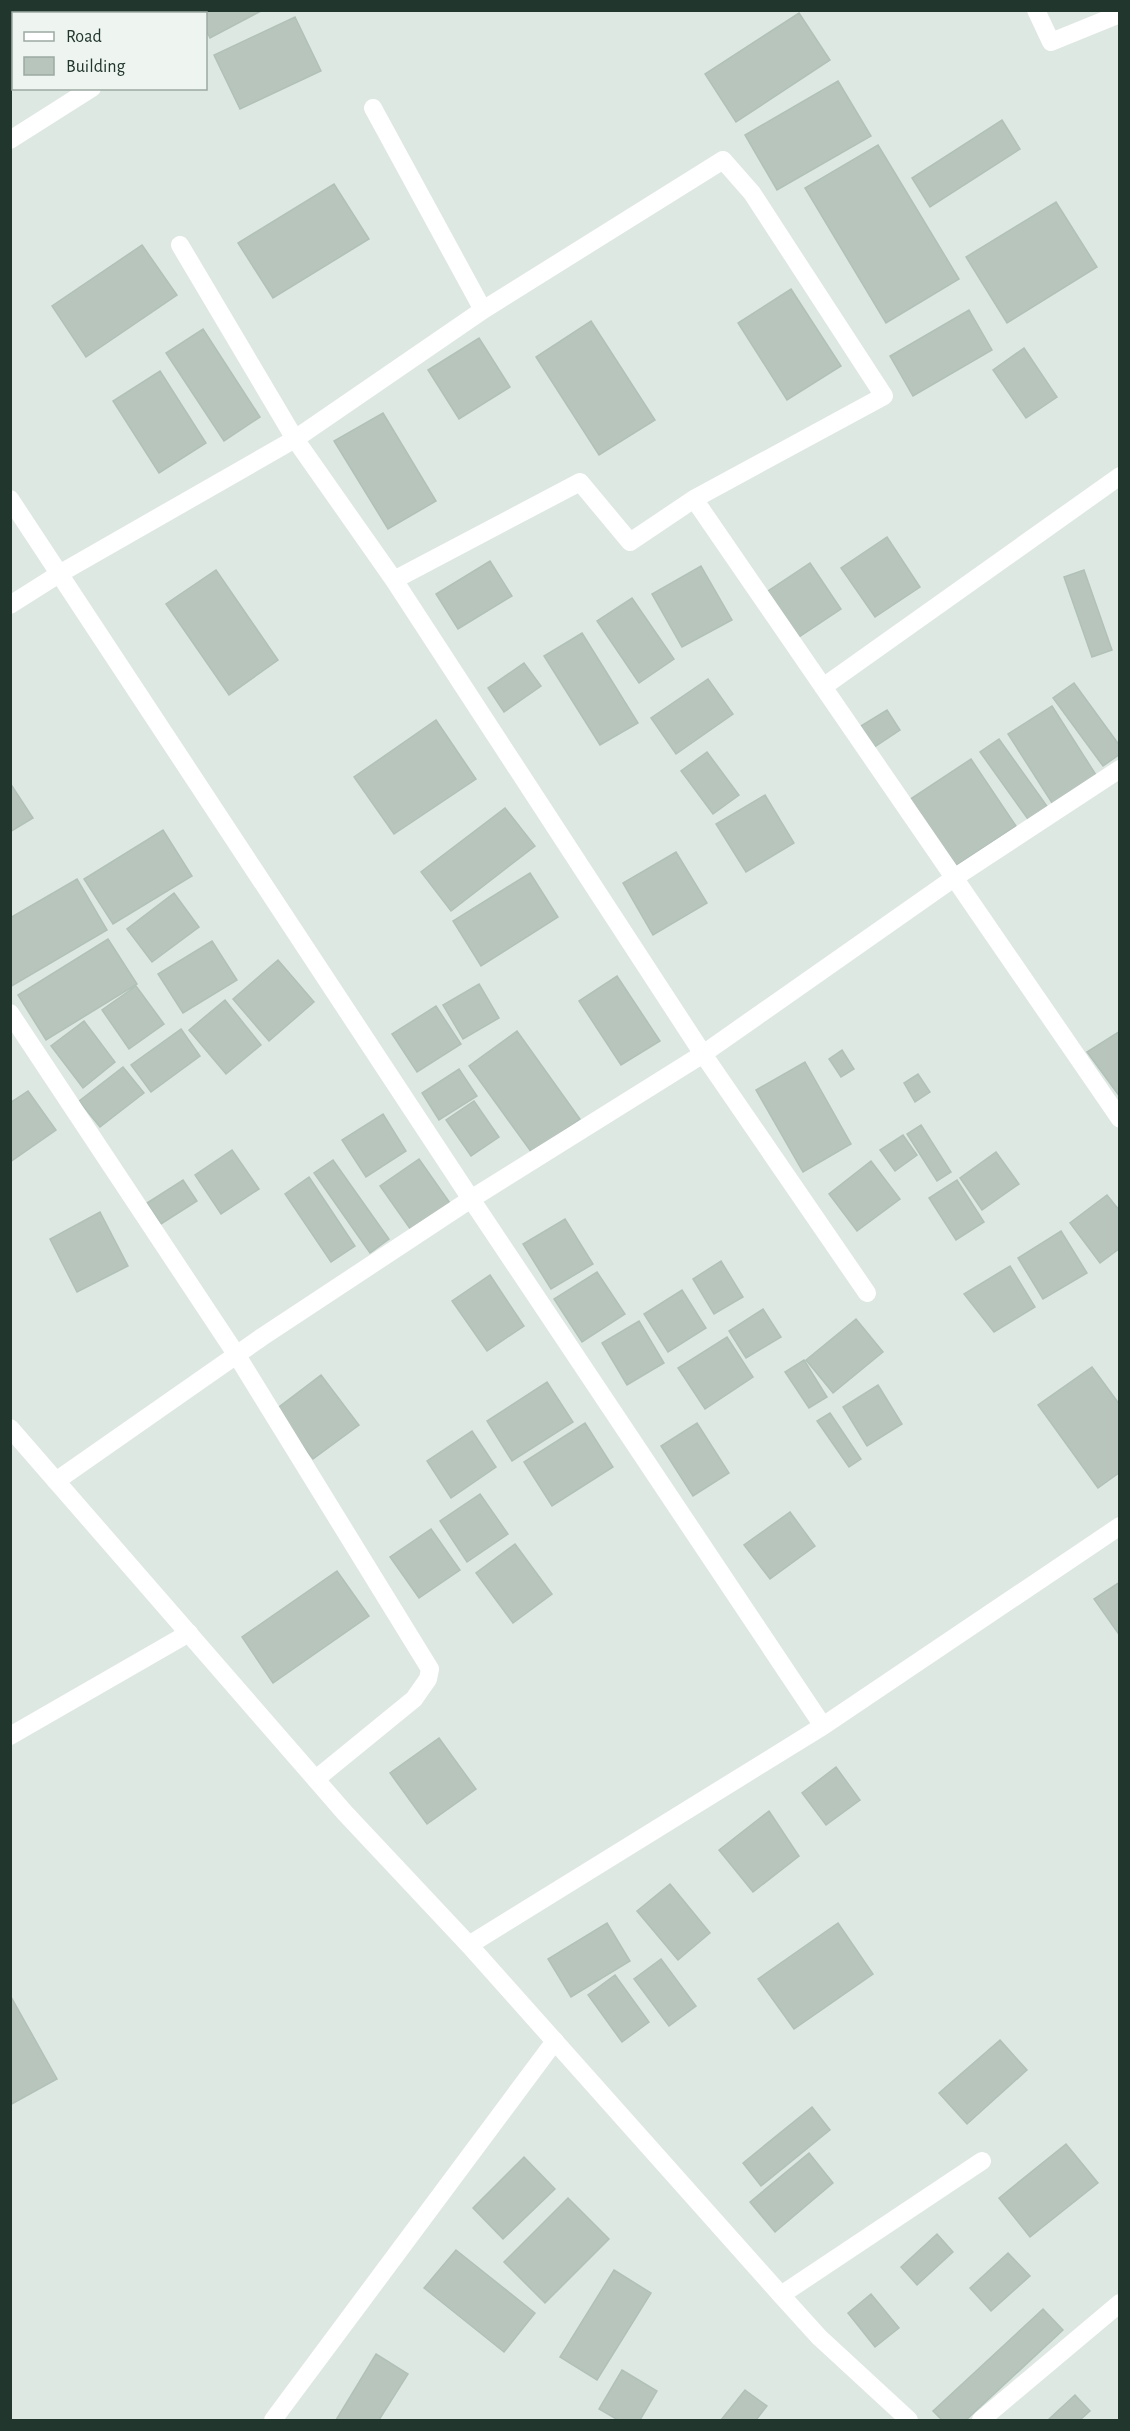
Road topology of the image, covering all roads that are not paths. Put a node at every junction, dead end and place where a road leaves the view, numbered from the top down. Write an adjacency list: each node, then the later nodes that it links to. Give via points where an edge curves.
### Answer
1 (1036, 10): 2 (street, via 1051,42)
2 (1119, 14)
3 (89, 90): 5 (street)
4 (373, 108): 7 (street)
5 (10, 140)
6 (180, 245): 8 (street)
7 (483, 310): 8 (street); 11 (street, via 723,160 752,193 884,396)
8 (295, 439): 12 (street); 13 (street)
9 (1119, 476): 15 (street)
10 (10, 499): 12 (street)
11 (694, 499): 13 (street, via 630,542 580,482); 15 (street)
12 (59, 574): 14 (street); 21 (street)
13 (394, 580): 19 (street)
14 (10, 605)
15 (823, 687): 17 (street)
16 (1119, 769): 17 (street)
17 (954, 878): 19 (street); 20 (street)
18 (10, 1013): 23 (street)
19 (703, 1054): 21 (street); 22 (street)
20 (1119, 1119)
21 (471, 1198): 23 (street); 28 (street)
22 (867, 1293)
23 (236, 1354): 25 (street); 30 (street, via 430,1669 414,1699)
24 (10, 1428): 25 (street)
25 (56, 1481): 27 (street)
26 (1119, 1526): 28 (street)
27 (189, 1633): 29 (street); 30 (street)
28 (822, 1726): 31 (street)
29 (10, 1736)
30 (316, 1779): 31 (street)
31 (469, 1945): 32 (street)
32 (555, 2041): 34 (street); 36 (street)
33 (982, 2161): 34 (street)
34 (781, 2295): 37 (street, via 819,2337)
35 (1119, 2303): 38 (street)
36 (273, 2421)
37 (909, 2421)
38 (981, 2421)

